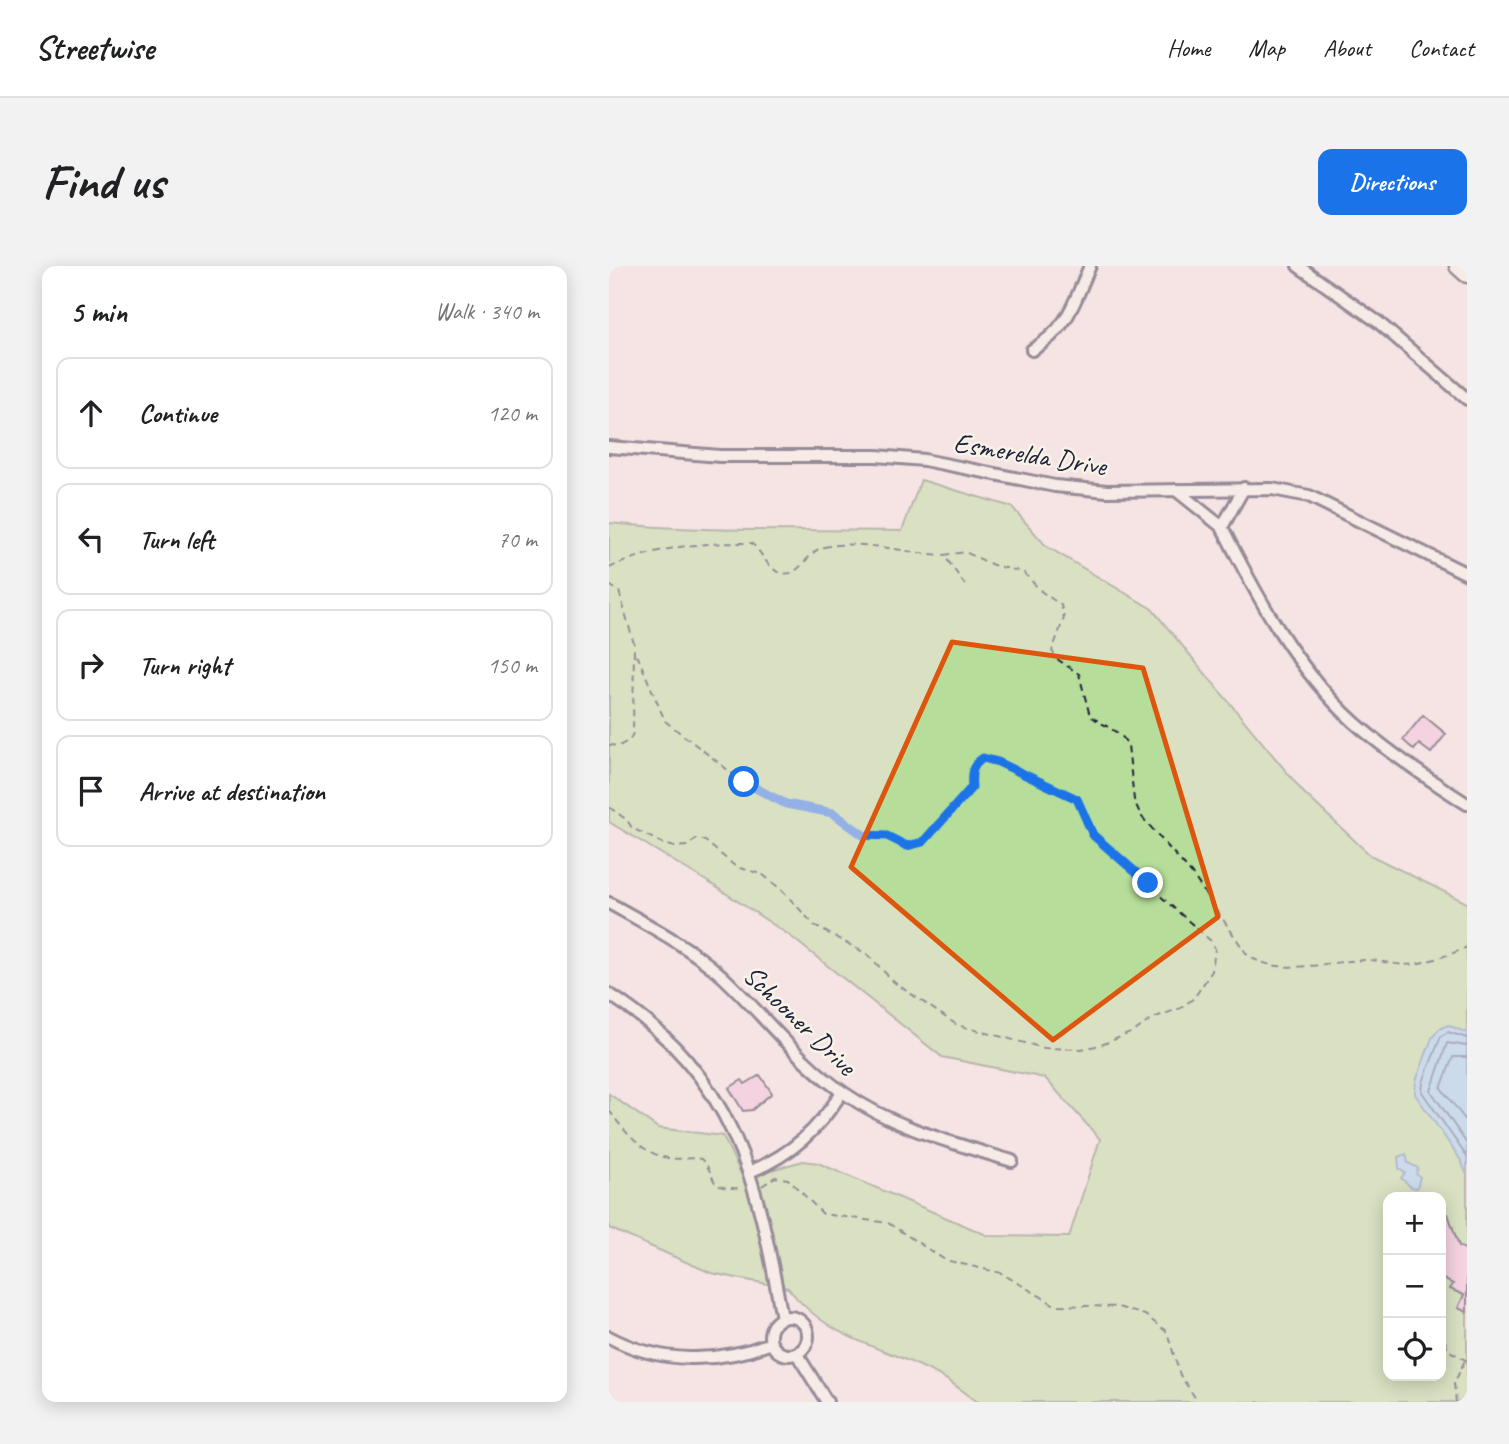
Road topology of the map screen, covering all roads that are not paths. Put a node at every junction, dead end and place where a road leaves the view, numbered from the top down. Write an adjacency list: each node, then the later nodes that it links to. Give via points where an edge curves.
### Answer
1 (1090, 266): 5 (street, via 1054,337)
2 (1298, 266): 6 (street, via 1378,322)
3 (1458, 266): 4 (street)
4 (1467, 274)
5 (1032, 350)
6 (1467, 399)
7 (609, 447): 9 (street, Esmerelda Drive, via 720,456 876,456 924,460 1055,486)
8 (1244, 488): 9 (street, Esmerelda Drive); 10 (street); 11 (street, Esmerelda Drive, via 1309,496)
9 (1176, 490): 10 (street)
10 (1222, 527): 12 (street, via 1253,588 1316,680 1353,721)
11 (1467, 574)
12 (1467, 804)
13 (609, 903): 15 (street, Schooner Drive, via 693,952)
14 (609, 994): 17 (street, via 641,1017 691,1066 734,1132)
15 (842, 1092): 16 (street, Schooner Drive, via 930,1136); 17 (street, via 808,1137 774,1162)
16 (1011, 1161)
17 (749, 1172): 18 (street)
18 (782, 1318): 20 (street, via 770,1332); 21 (street, via 796,1318 808,1333 808,1342)
19 (609, 1337): 20 (street, via 642,1351 696,1360)
20 (771, 1343): 21 (street, via 781,1354)
21 (797, 1354): 22 (street)
22 (827, 1402)

